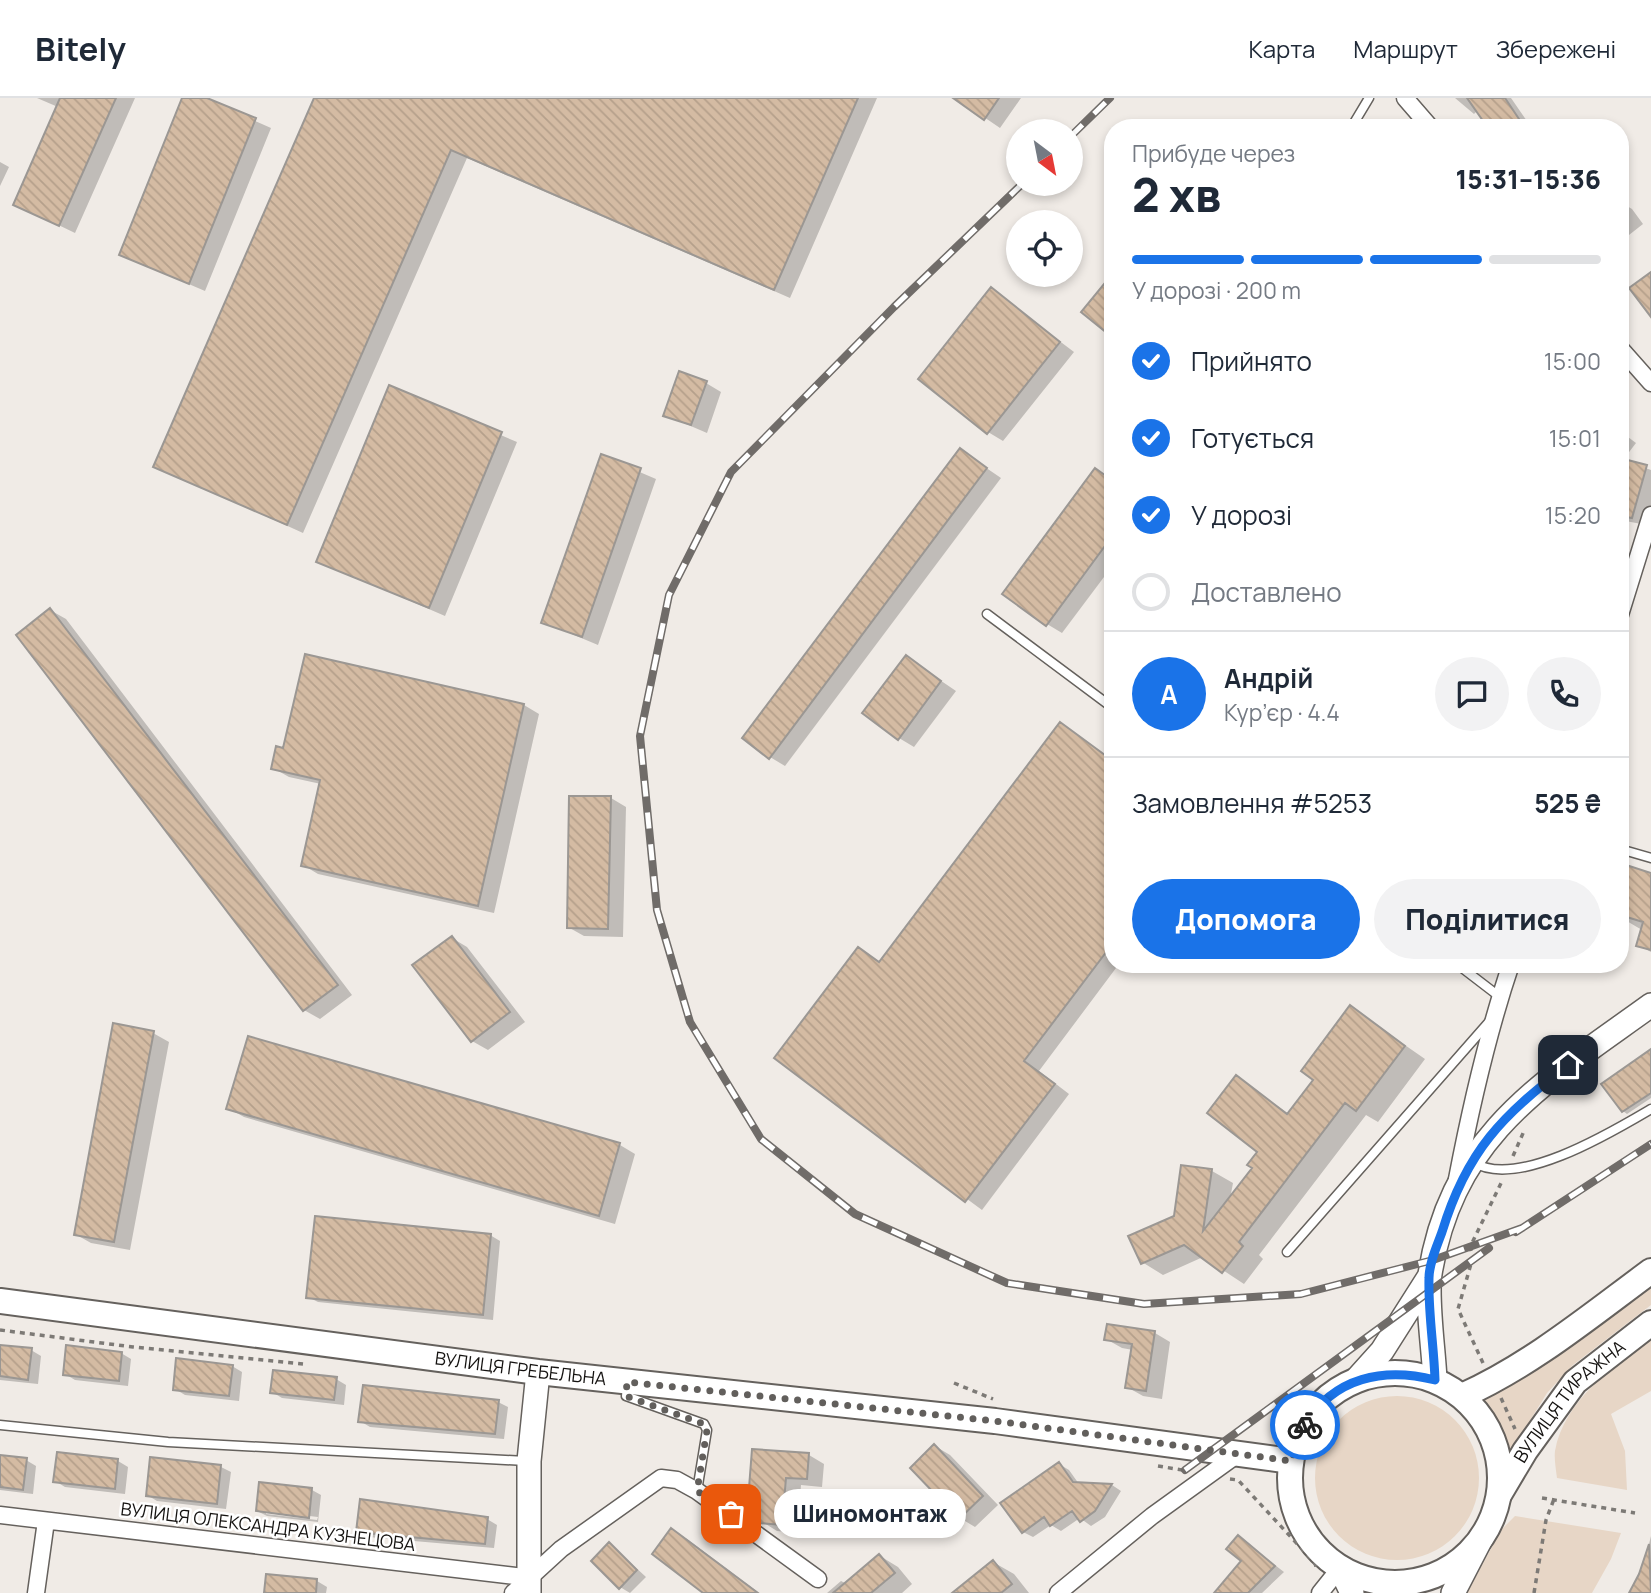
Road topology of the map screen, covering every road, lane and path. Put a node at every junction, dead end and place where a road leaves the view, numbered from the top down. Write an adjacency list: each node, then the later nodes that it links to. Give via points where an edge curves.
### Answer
1 (1369, 98): 3 (lane)
2 (1405, 98): 4 (street)
3 (1356, 119)
4 (1423, 119)
5 (1629, 358): 6 (street)
6 (1651, 383)
7 (1651, 515): 8 (street)
8 (1629, 586)
9 (988, 614): 10 (lane)
10 (1104, 701)
11 (1629, 852): 12 (lane)
12 (1651, 858)
13 (1469, 973): 15 (lane)
14 (1508, 973): 15 (street)
15 (1500, 996): 17 (street)
16 (1651, 1005): 20 (street, via 1528,1096)
17 (1493, 1017): 22 (street); 23 (lane)
18 (1651, 1109): 21 (lane, via 1559,1156)
19 (1525, 1129): 21 (path)
20 (1471, 1160): 21 (lane, via 1482,1168); 22 (street)
21 (1508, 1169): 30 (path, via 1470,1247 1472,1257 1458,1309)
22 (1454, 1191): 25 (street)
23 (1287, 1252)
24 (1651, 1270): 37 (main road, via 1558,1341)
25 (1429, 1278): 32 (street); 33 (street, via 1382,1351)
26 (0, 1301): 31 (main road, ВУЛИЦЯ ГРЕБЕЛЬНА)
27 (1651, 1323): 47 (main road, ВУЛИЦЯ ТИРАЖНА, via 1575,1382)
28 (0, 1330): 29 (path)
29 (313, 1365)
30 (1486, 1370)
31 (536, 1379): 34 (main road, ВУЛИЦЯ ГРЕБЕЛЬНА); 42 (street)
32 (1435, 1380): 33 (main road, via 1409,1373 1381,1373); 37 (main road)
33 (1355, 1381): 43 (main road, via 1312,1412)
34 (627, 1382): 41 (main road, ВУЛИЦЯ ГРЕБЕЛЬНА, via 995,1421); 46 (lane, via 626,1396 704,1424 707,1430)
35 (954, 1383): 38 (path)
36 (1497, 1390): 40 (path)
37 (1461, 1396): 47 (main road, via 1480,1415 1494,1439)
38 (998, 1401)
39 (0, 1425): 42 (lane, via 168,1442)
40 (1517, 1435)
41 (1238, 1454): 43 (main road, ВУЛИЦЯ ГРЕБЕЛЬНА); 45 (street)
42 (529, 1461): 56 (street)
43 (1291, 1461): 54 (main road, via 1292,1498 1305,1533 1320,1553)
44 (1185, 1471): 45 (path)
45 (1209, 1475): 57 (path, via 1238,1480 1315,1563); 60 (street)
46 (697, 1491): 55 (street); 56 (street, via 677,1480 661,1478 561,1549)
47 (1500, 1493): 53 (main road)
48 (1542, 1498): 49 (path)
49 (1554, 1499): 50 (path); 63 (path)
50 (1635, 1513)
51 (0, 1515): 52 (street, ВУЛИЦЯ ОЛЕКСАНДРА КУЗНЕЦОВА)
52 (46, 1521): 56 (street, ВУЛИЦЯ ОЛЕКСАНДРА КУЗНЕЦОВА); 58 (street)
53 (1482, 1537): 54 (main road, via 1460,1561 1433,1576 1401,1583 1369,1580); 62 (street)
54 (1340, 1568): 57 (street); 61 (street)
55 (818, 1579)
56 (531, 1585): 59 (street)
57 (1321, 1591)
58 (36, 1593)
59 (513, 1593)
60 (1058, 1593)
61 (1352, 1593)
62 (1453, 1593)
63 (1534, 1593)

